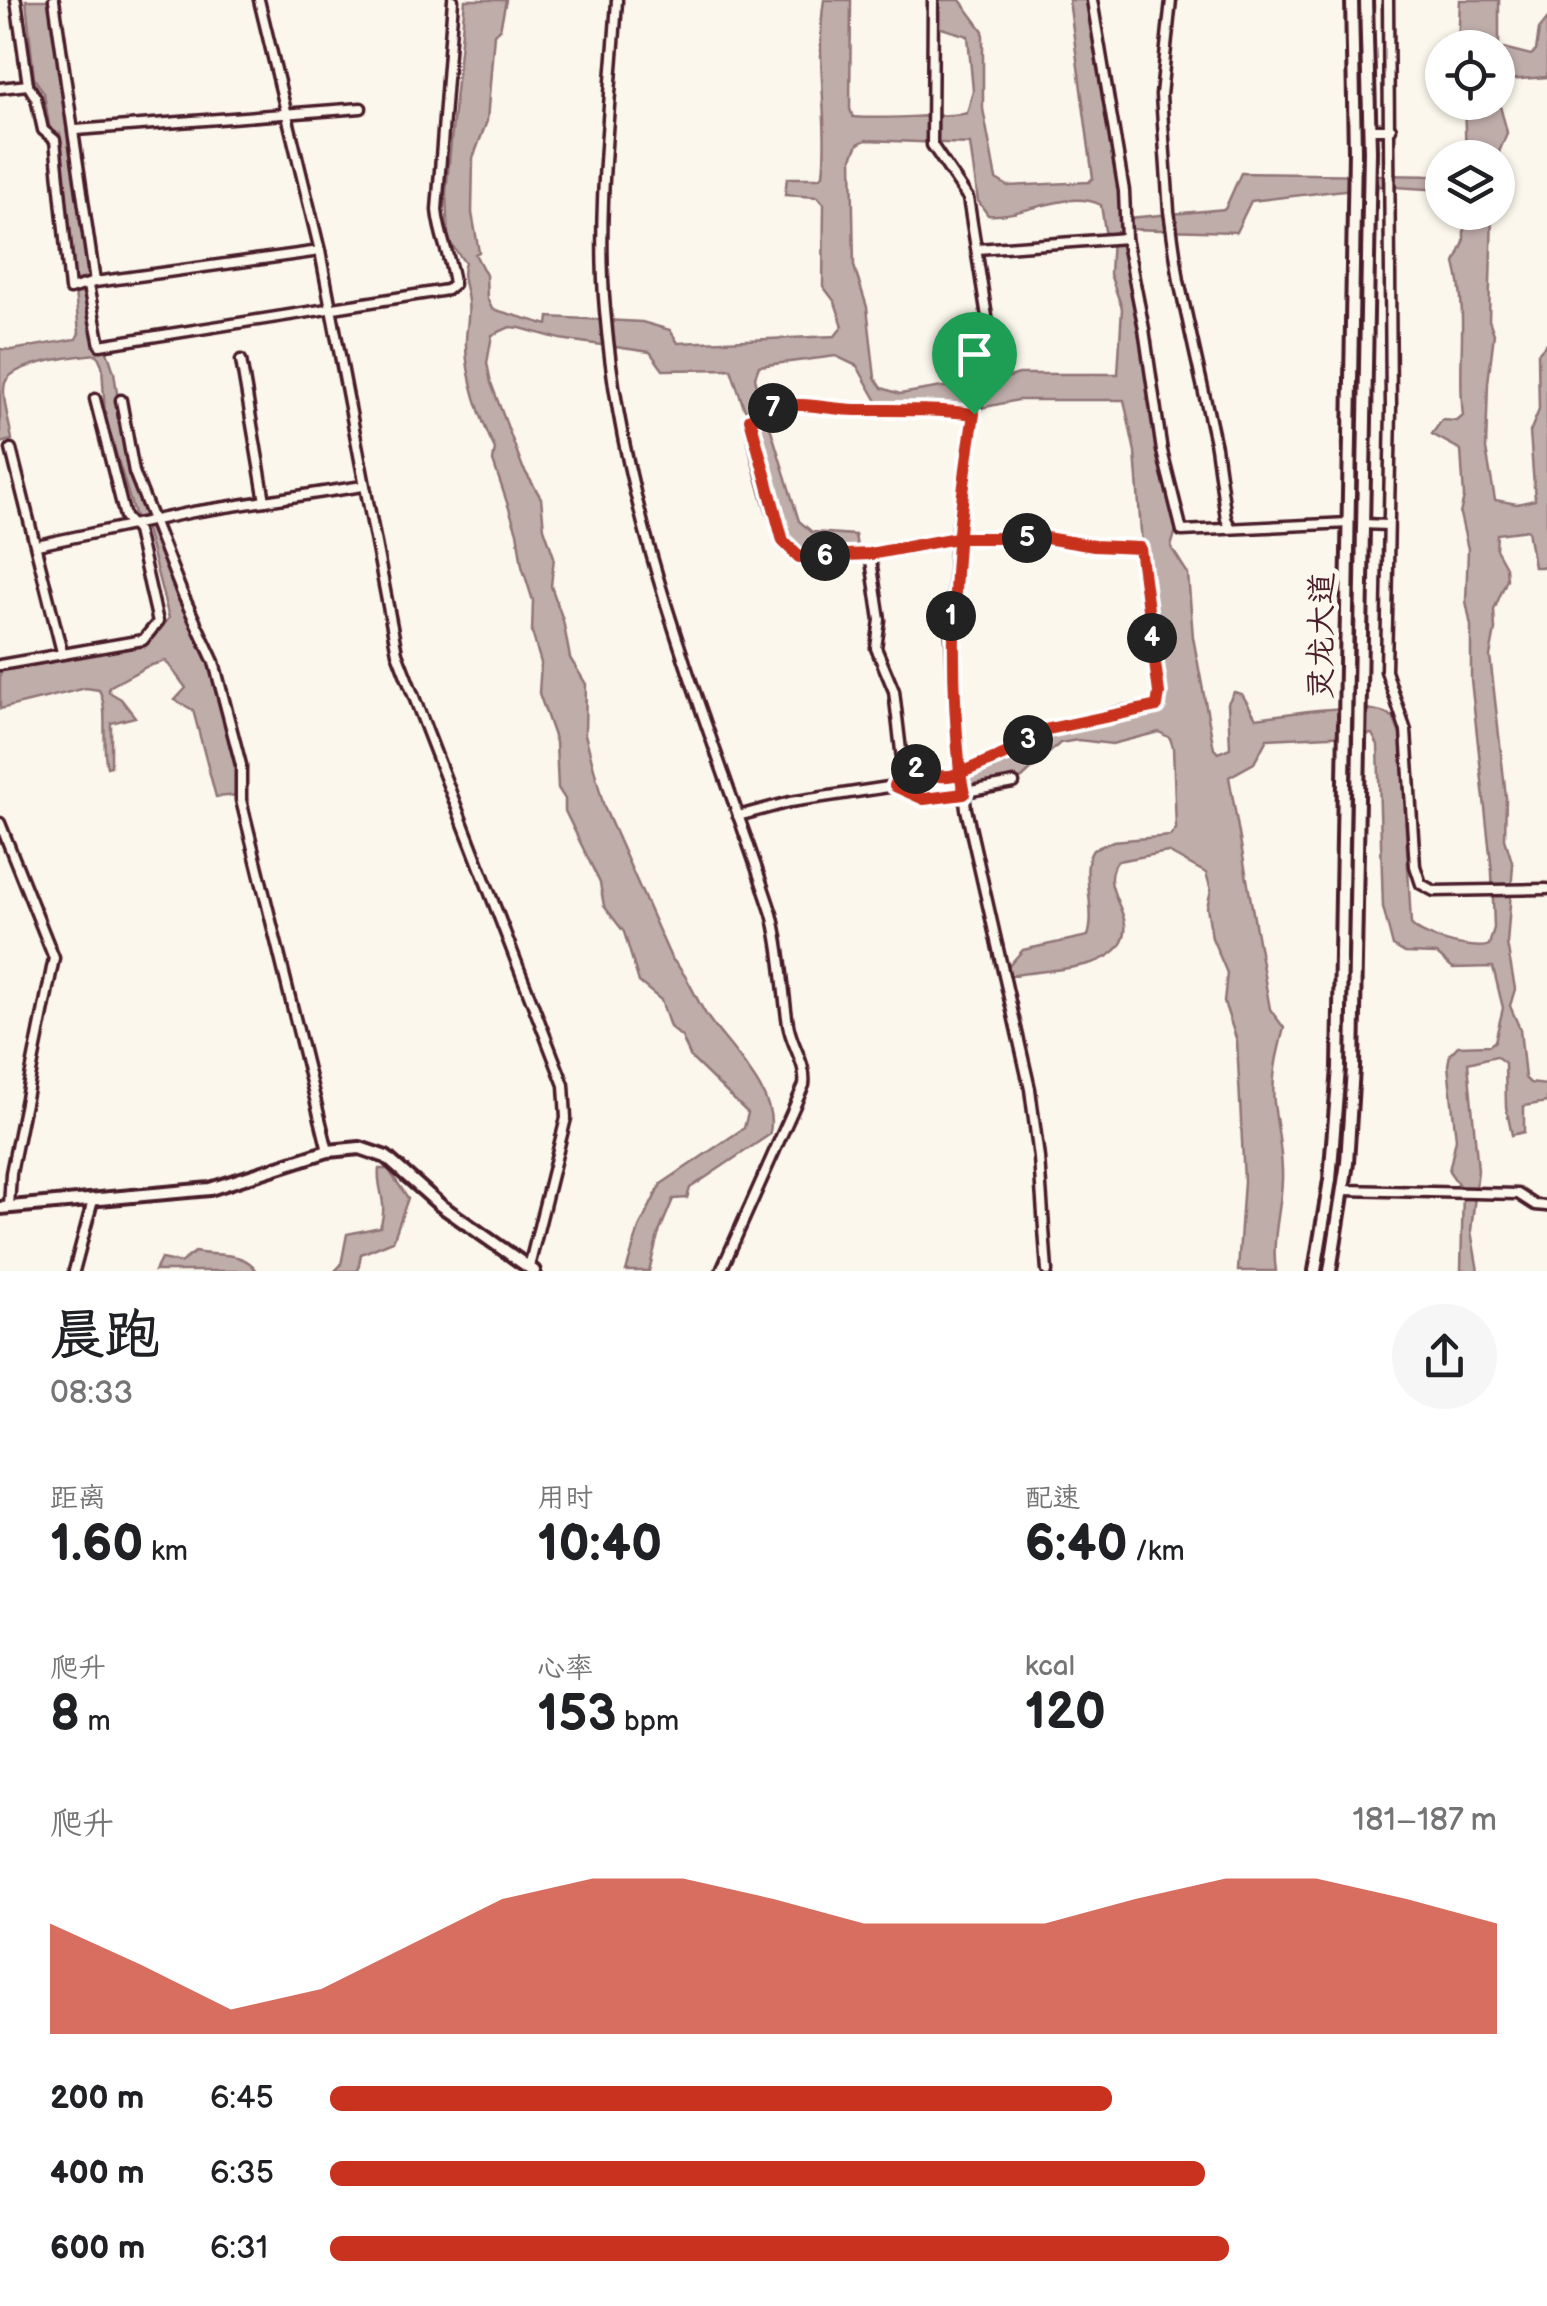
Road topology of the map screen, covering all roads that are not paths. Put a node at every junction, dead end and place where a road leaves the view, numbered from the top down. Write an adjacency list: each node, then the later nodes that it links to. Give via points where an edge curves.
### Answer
1 (16, 0): 12 (street)
2 (54, 0): 18 (street)
3 (260, 0): 15 (street)
4 (453, 0): 23 (street, via 436,210 454,284)
5 (618, 0): 49 (street, via 602,241 615,398 650,558)
6 (932, 0): 20 (street, via 932,146 966,193)
7 (1092, 0): 19 (street, via 1124,191)
8 (1171, 0): 38 (street, via 1161,95 1168,212)
9 (1352, 0): 34 (main road, 灵龙大道)
10 (1366, 0): 16 (main road, 灵龙大道)
11 (1388, 0): 17 (street)
12 (28, 86): 13 (street); 22 (street, via 43,130 55,140 70,289)
13 (0, 88)
14 (361, 108): 15 (street)
15 (287, 115): 18 (street); 21 (street)
16 (1370, 129): 17 (street); 36 (main road, 灵龙大道)
17 (1390, 129): 37 (street)
18 (76, 130): 22 (street)
19 (1124, 238): 20 (street); 38 (street, via 1182,531)
20 (977, 249): 27 (street, via 988,323)
21 (320, 251): 22 (street); 23 (street)
22 (92, 284): 23 (street, via 100,345)
23 (332, 309): 31 (street)
24 (242, 360): 32 (street)
25 (95, 399): 30 (street)
26 (121, 400): 29 (street)
27 (975, 413): 39 (street); 41 (street, via 807,406 777,407 750,419 788,549 799,557)
28 (11, 449): 40 (street)
29 (134, 472): 30 (street); 33 (street)
30 (116, 478): 35 (street)
31 (363, 486): 32 (street); 57 (street, via 396,653 564,1085 566,1118)
32 (264, 501): 33 (street)
33 (154, 520): 35 (street); 52 (street, via 214,662 240,765 241,800)
34 (1349, 523): 38 (street); 61 (main road, 灵龙大道, via 1336,1117)
35 (132, 524): 40 (street); 42 (street, via 158,622 143,640)
36 (1363, 524): 37 (street); 53 (main road, 灵龙大道, via 1353,1068)
37 (1388, 524): 51 (street, via 1386,679 1406,731 1417,877 1434,891)
38 (1231, 528)
39 (956, 538): 41 (street); 45 (street, via 951,636); 45 (street, via 1140,548 1159,693 1154,707 1044,730)
40 (38, 545): 42 (street)
41 (870, 554): 44 (street, via 880,620 877,653 894,691)
42 (62, 652): 43 (street)
43 (0, 665)
44 (903, 768): 45 (street, via 940,778); 47 (street)
45 (960, 773): 48 (street)
46 (1014, 783): 48 (street)
47 (895, 786): 48 (street, via 924,799); 49 (street)
48 (964, 794): 60 (street, via 1030,1089)
49 (738, 816): 59 (street, via 776,930 788,1026 805,1078)
50 (0, 824): 56 (street, via 54,958)
51 (1547, 889)
52 (328, 1151): 54 (main road, via 226,1186); 57 (main road, via 355,1147 380,1154)
53 (1344, 1190): 55 (street, via 1518,1194); 62 (main road, 灵龙大道)
54 (92, 1200): 56 (main road); 58 (street)
55 (1547, 1206)
56 (4, 1208)
57 (532, 1269)
58 (74, 1271)
59 (721, 1271)
60 (1047, 1271)
61 (1316, 1271)
62 (1330, 1271)

